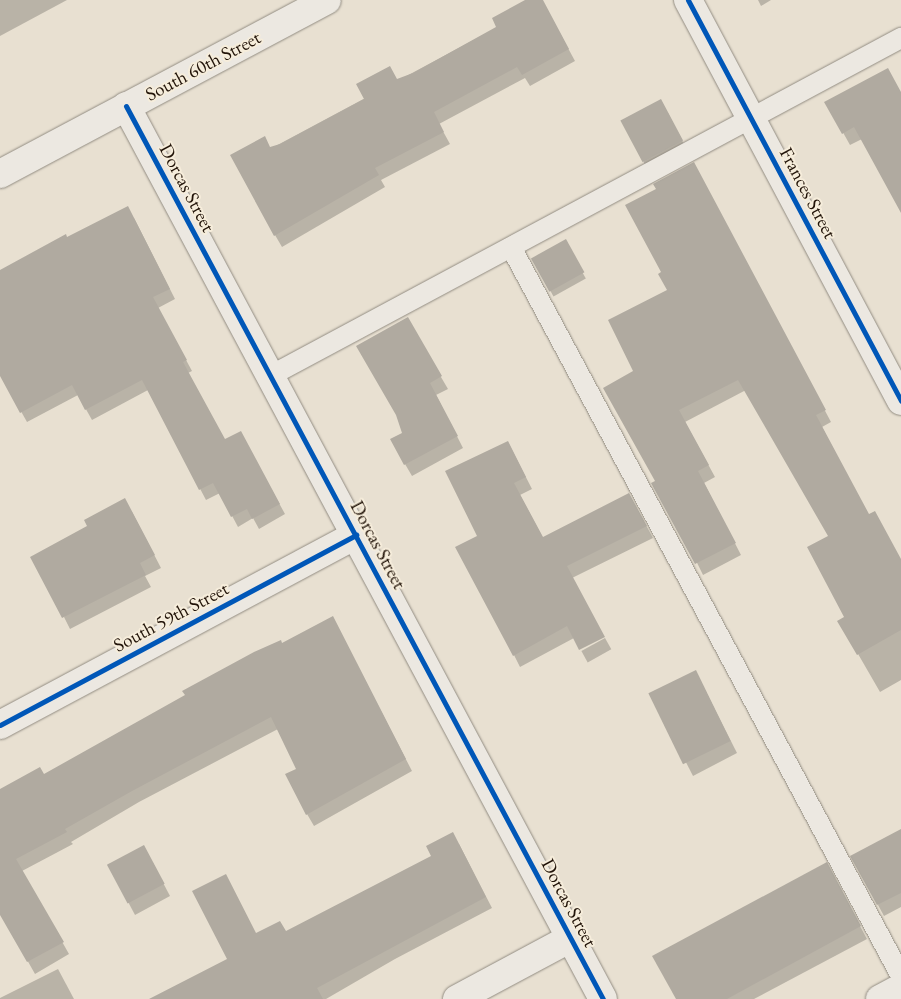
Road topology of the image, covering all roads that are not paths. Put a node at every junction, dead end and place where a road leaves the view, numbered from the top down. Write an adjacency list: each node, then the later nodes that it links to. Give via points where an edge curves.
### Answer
1 (327, 0): 4 (street, South 60th Street)
2 (688, 0): 5 (street, Frances Street)
3 (901, 38): 5 (lane)
4 (126, 106): 6 (street, South 60th Street); 8 (street, Dorcas Street)
5 (751, 117): 7 (lane); 9 (street, Frances Street)
6 (0, 174)
7 (511, 246): 8 (lane); 13 (lane)
8 (270, 376): 10 (street, Dorcas Street)
9 (901, 401)
10 (356, 535): 11 (street, South 59th Street); 12 (street, Dorcas Street)
11 (0, 725)
12 (571, 938): 15 (street); 16 (street, Dorcas Street)
13 (901, 976)
14 (901, 988): 17 (street)
15 (457, 999)
16 (603, 999)
17 (880, 999)

